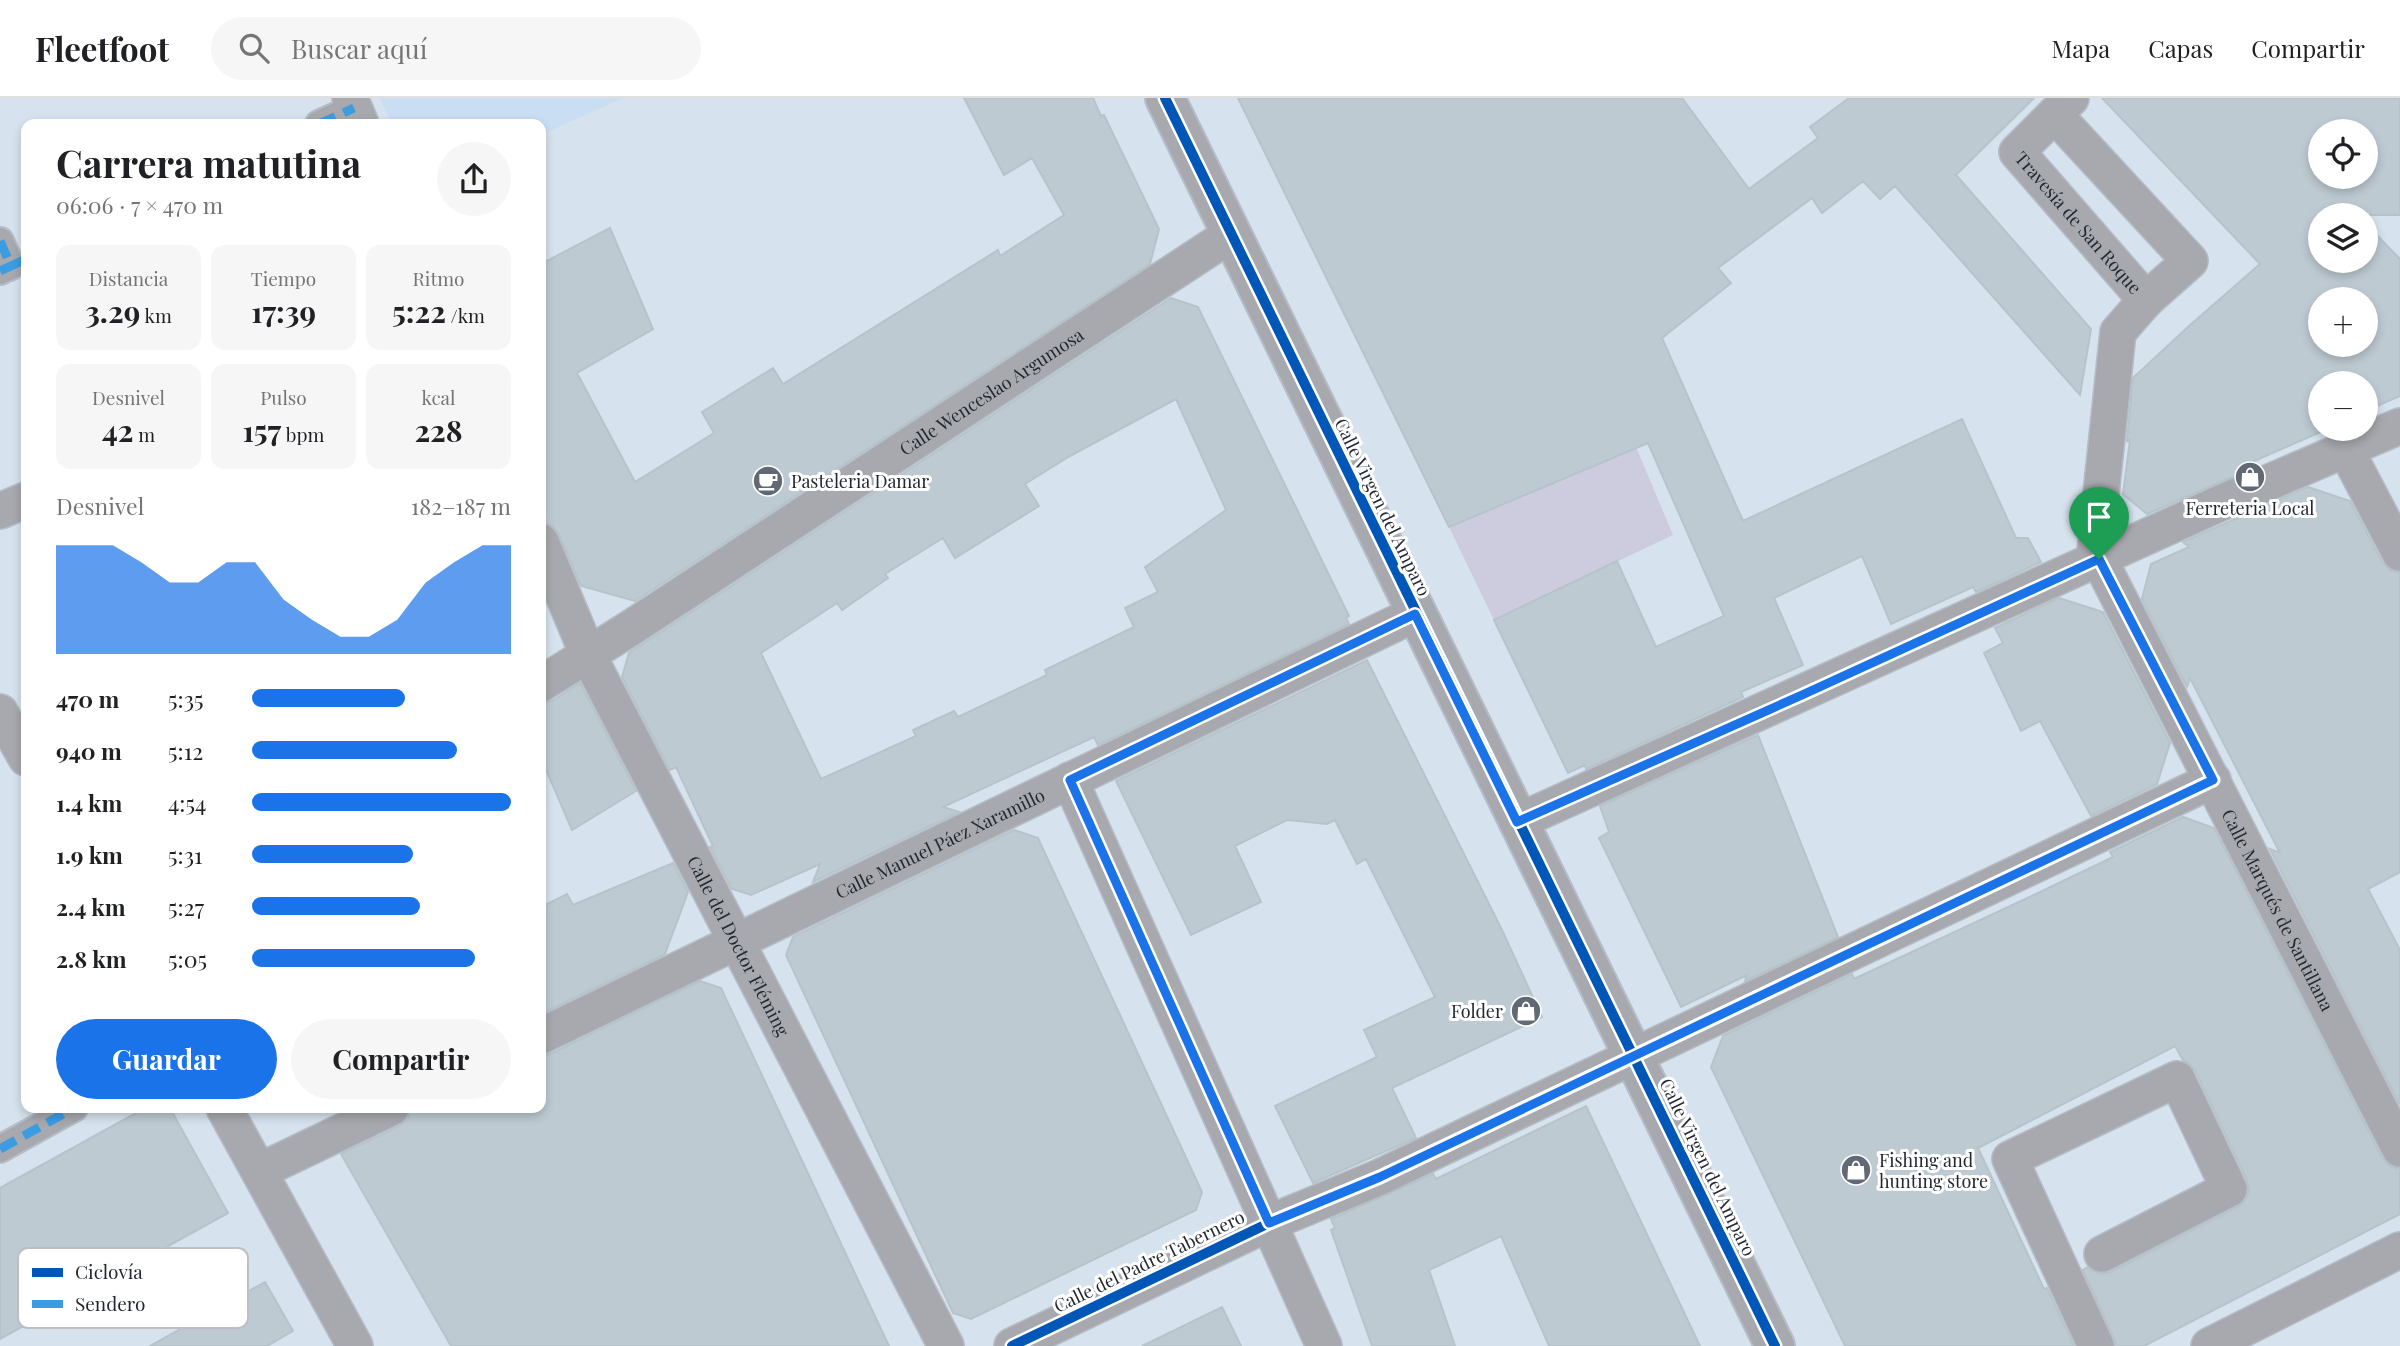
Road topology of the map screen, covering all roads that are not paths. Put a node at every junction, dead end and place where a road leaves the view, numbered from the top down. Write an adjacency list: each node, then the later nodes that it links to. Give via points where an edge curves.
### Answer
1 (1165, 98): 5 (street, Calle Virgen del Amparo)
2 (2063, 107): 8 (street, Travesía de San Roque, via 2190,261); 8 (street, Travesía de San Roque, via 2017,152)
3 (355, 110): 4 (street)
4 (332, 119)
5 (1230, 235): 16 (street, Calle Virgen del Amparo); 17 (street, Calle Wenceslao Argumosa)
6 (0, 241): 7 (street)
7 (13, 265)
8 (2146, 300): 15 (street, Travesía de San Roque, via 2118,332)
9 (2400, 426): 10 (street)
10 (2346, 450): 13 (street); 15 (street)
11 (21, 502): 12 (street)
12 (0, 511)
13 (2400, 553)
14 (546, 554): 17 (street, Calle del Doctor Fléming)
15 (2096, 560): 22 (street, Calle Marqués de Santillana); 23 (street)
16 (1415, 614): 21 (street, Calle Manuel Páez Xaramillo); 23 (street, Calle Virgen del Amparo)
17 (588, 655): 18 (street, Calle Wenceslao Argumosa); 24 (street, Calle del Doctor Fléming)
18 (546, 681)
19 (0, 712): 20 (street)
20 (21, 749)
21 (1070, 780): 24 (street, Calle Manuel Páez Xaramillo); 33 (street)
22 (2213, 780): 26 (street, Calle del Padre Tabernero); 31 (street, Calle Marqués de Santillana)
23 (1517, 822): 26 (street, Calle Virgen del Amparo)
24 (737, 942): 25 (street, Calle Manuel Páez Xaramillo); 37 (street, Calle del Doctor Fléming)
25 (546, 1034)
26 (1634, 1055): 33 (street, Calle del Padre Tabernero, via 1380,1177); 40 (street, Calle Virgen del Amparo)
27 (65, 1113): 30 (street)
28 (227, 1113): 32 (street)
29 (381, 1113): 32 (street)
30 (0, 1149)
31 (2400, 1149)
32 (260, 1171): 36 (street)
33 (1269, 1223): 38 (street, Calle del Padre Tabernero); 39 (street)
34 (2400, 1250): 42 (street)
35 (2102, 1254): 41 (street, via 2229,1189 2176,1079 2010,1159)
36 (355, 1346)
37 (946, 1346)
38 (1012, 1346)
39 (1324, 1346)
40 (1775, 1346)
41 (2096, 1346)
42 (2209, 1346)

